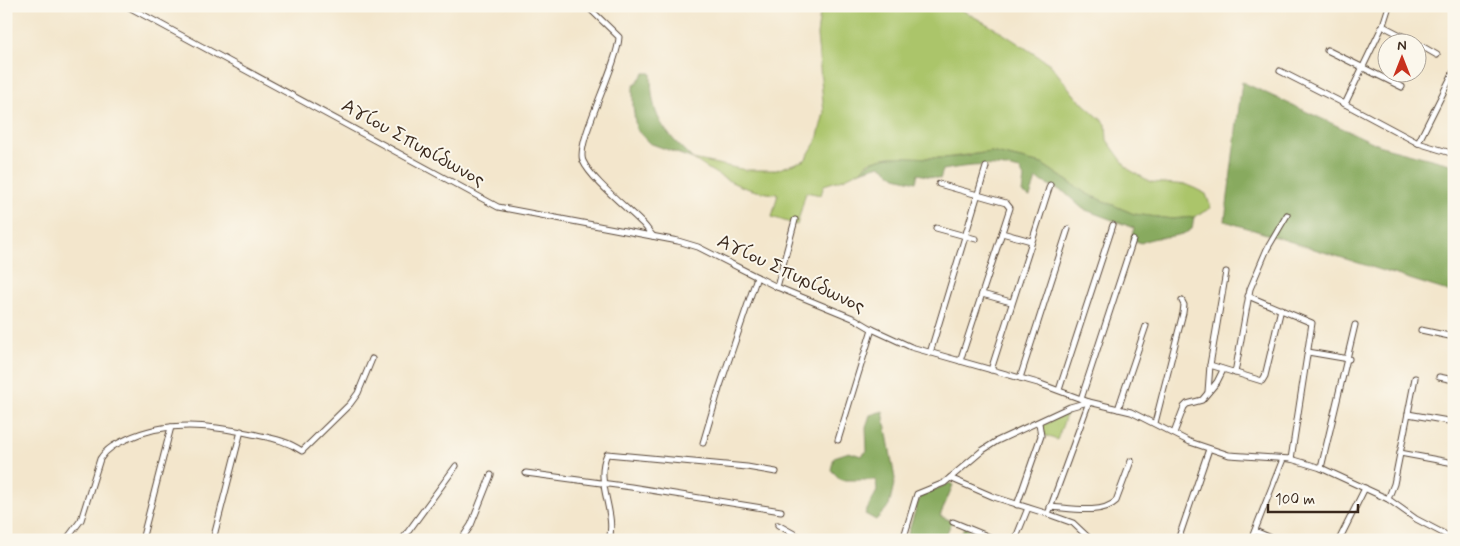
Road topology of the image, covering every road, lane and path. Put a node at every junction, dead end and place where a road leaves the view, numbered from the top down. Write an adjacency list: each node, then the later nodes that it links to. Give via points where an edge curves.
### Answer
1 (127, 6): 27 (street, Αγίου Σπυρίδωνος, via 498,207)
2 (587, 6): 27 (street, via 619,37 610,73 582,146 583,161)
3 (1389, 6): 4 (street)
4 (1383, 26): 5 (street); 9 (street)
5 (1395, 32)
6 (1327, 50): 9 (street)
7 (1428, 50): 8 (street)
8 (1437, 55)
9 (1362, 66): 12 (street); 13 (street)
10 (1280, 70): 13 (street)
11 (1454, 71): 14 (street)
12 (1402, 87)
13 (1345, 104): 14 (street)
14 (1418, 143): 15 (street)
15 (1454, 154)
16 (986, 166): 19 (street)
17 (939, 184): 19 (street)
18 (1050, 185): 30 (street)
19 (978, 196): 25 (street, via 1009,206); 26 (street)
20 (1287, 215): 35 (street)
21 (795, 220): 33 (street)
22 (1113, 225): 57 (street)
23 (936, 228): 26 (street)
24 (1068, 229): 54 (street)
25 (1002, 233): 30 (street); 34 (street)
26 (966, 236): 28 (street); 45 (street)
27 (653, 237): 32 (street, Αγίου Σπυρίδωνος, via 698,247)
28 (976, 239)
29 (1133, 240): 60 (street)
30 (1032, 241): 37 (street)
31 (1226, 272): 49 (street)
32 (758, 277): 33 (street, Αγίου Σπυρίδωνος); 72 (street)
33 (777, 287): 41 (street, Αγίου Σπυρίδωνος)
34 (982, 294): 37 (street); 48 (street)
35 (1248, 296): 38 (street); 52 (street)
36 (1182, 301): 67 (street, via 1183,313)
37 (1011, 302): 50 (street)
38 (1281, 309): 44 (street, via 1312,323); 52 (street, via 1262,381)
39 (1355, 325): 47 (street)
40 (1146, 326): 63 (street)
41 (872, 329): 45 (street, Αγίου Σπυρίδωνος); 71 (street)
42 (1421, 330): 43 (street)
43 (1454, 337)
44 (1308, 352): 47 (street); 76 (street)
45 (930, 353): 48 (street, Αγίου Σπυρίδωνος)
46 (372, 358): 69 (street, via 350,404 302,451 286,441)
47 (1349, 359): 80 (street)
48 (960, 361): 50 (street, Αγίου Σπυρίδωνος)
49 (1210, 365): 51 (street); 58 (street)
50 (991, 370): 54 (street, Αγίου Σπυρίδωνος)
51 (1224, 370): 52 (street); 58 (street)
52 (1235, 373)
53 (1439, 376): 56 (street)
54 (1020, 378): 57 (street, Αγίου Σπυρίδωνος)
55 (1415, 378): 64 (street)
56 (1454, 380)
57 (1059, 390): 59 (street, Αγίου Σπυρίδωνος)
58 (1208, 392): 70 (street, via 1202,400 1184,407)
59 (1074, 396): 60 (street, Αγίου Σπυρίδωνος); 62 (street)
60 (1081, 399): 61 (street, Αγίου Σπυρίδωνος)
61 (1088, 402): 62 (street); 63 (street, Αγίου Σπυρίδωνος); 89 (street)
62 (1070, 407): 66 (street)
63 (1118, 409): 67 (street, Αγίου Σπυρίδωνος)
64 (1408, 414): 65 (street); 74 (street)
65 (1454, 422)
66 (1039, 423): 84 (street, via 982,450); 88 (street, via 1041,436)
67 (1156, 423): 70 (street, Αγίου Σπυρίδωνος)
68 (171, 427): 69 (street, via 203,425); 96 (street, via 146,430 105,451 81,520); 97 (street)
69 (240, 432): 98 (street)
70 (1174, 433): 73 (street, Αγίου Σπυρίδωνος)
71 (838, 440)
72 (703, 443)
73 (1209, 449): 75 (street, Αγίου Σπυρίδωνος, via 1230,455); 107 (street)
74 (1400, 454): 78 (street); 87 (street)
75 (1283, 459): 76 (street, Αγίου Σπυρίδωνος); 95 (street)
76 (1291, 459): 80 (street, Αγίου Σπυρίδωνος)
77 (1131, 461): 89 (street, via 1112,504 1085,508)
78 (1454, 463)
79 (456, 466): 99 (street)
80 (1321, 468): 86 (street, Αγίου Σπυρίδωνος)
81 (776, 472): 85 (street, via 747,466 612,453 607,454 604,460)
82 (526, 474): 85 (street)
83 (491, 475): 100 (street, via 471,525)
84 (950, 478): 88 (street); 103 (street, via 917,494)
85 (604, 483): 91 (street); 101 (street, via 613,528)
86 (1365, 488): 87 (street, Αγίου Σπυρίδωνος); 110 (street)
87 (1388, 499): 111 (street, Αγίου Σπυρίδωνος)
88 (1017, 505): 90 (street)
89 (1050, 507): 92 (street)
90 (1028, 508): 92 (street); 105 (street)
91 (781, 511)
92 (1048, 514): 106 (street, via 1073,523)
93 (953, 522): 104 (street)
94 (778, 525): 102 (street)
95 (1255, 531): 108 (street); 109 (street)
96 (66, 540)
97 (142, 540)
98 (213, 540)
99 (402, 540)
100 (461, 540)
101 (610, 540)
102 (805, 540)
103 (903, 540)
104 (997, 540)
105 (1015, 540)
106 (1091, 540)
107 (1178, 540)
108 (1251, 540)
109 (1276, 540)
110 (1340, 540)
111 (1454, 540)

